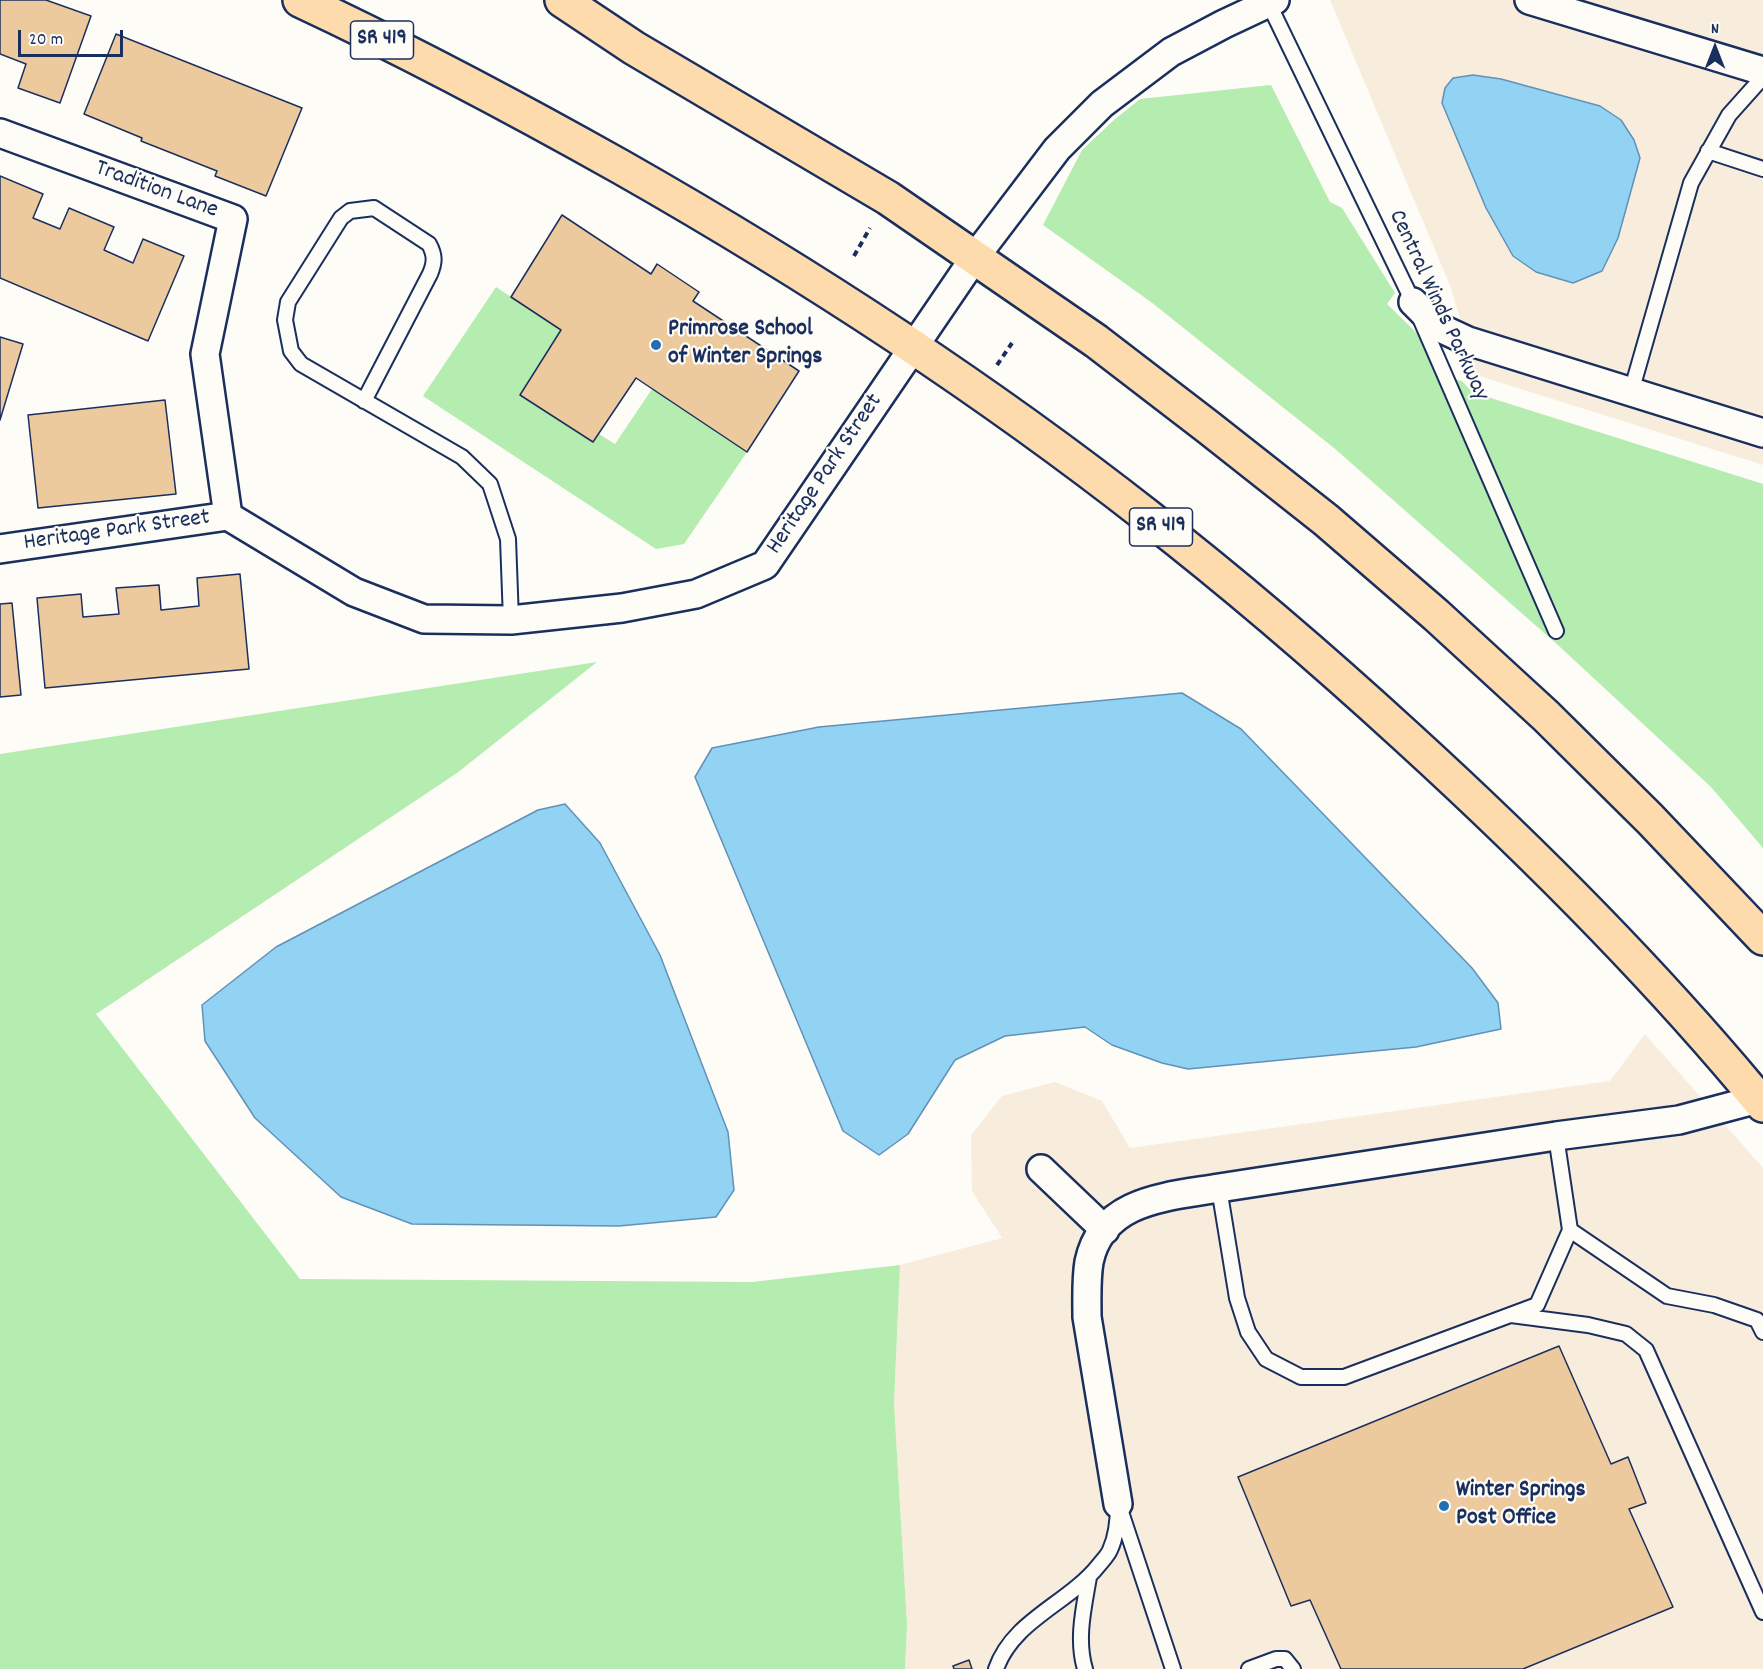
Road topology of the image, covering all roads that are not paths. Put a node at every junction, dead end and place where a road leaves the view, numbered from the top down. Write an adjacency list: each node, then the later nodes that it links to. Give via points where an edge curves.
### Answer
1 (300, 0): 12 (main road, SR 419, via 464,81 581,145 806,276)
2 (562, 0): 10 (main road, via 634,48 866,184)
3 (1529, 0): 5 (street)
4 (1269, 1): 10 (street, Heritage Park Street, via 1171,52 1102,104 1057,149); 11 (lane, Central Winds Parkway)
5 (1763, 71)
6 (1763, 77): 8 (lane, via 1729,116)
7 (0, 133): 16 (street, Tradition Lane, via 233,219 206,354)
8 (1708, 151): 9 (lane); 13 (lane, via 1691,183)
9 (1763, 169)
10 (975, 257): 12 (street, Heritage Park Street); 20 (main road, via 1096,341 1208,427 1326,520 1428,608 1546,716)
11 (1413, 302): 13 (street, via 1438,327 1468,341); 19 (lane, Central Winds Parkway)
12 (914, 347): 18 (street, Heritage Park Street, via 765,565 696,594 622,608); 21 (main road, SR 419, via 1146,515 1364,699 1474,798 1575,899)
13 (1631, 392): 15 (street)
14 (364, 401): 14 (lane, via 301,364 291,351 285,320 288,302 341,218 350,211 374,208 429,244 434,262); 18 (lane, via 462,458 489,484 508,539)
15 (1763, 434)
16 (228, 516): 17 (street, Heritage Park Street); 18 (street, Heritage Park Street, via 354,592 424,619)
17 (0, 549)
18 (511, 620)
19 (1556, 631)
20 (1763, 938)
21 (1761, 1100): 22 (street, via 1679,1120)
22 (1556, 1136): 24 (street); 26 (lane)
23 (1041, 1169): 25 (street)
24 (1219, 1188): 25 (street, via 1128,1208); 27 (lane, via 1237,1298 1248,1332 1266,1359 1301,1377 1344,1377)
25 (1105, 1230): 29 (street, via 1089,1260 1087,1317)
26 (1570, 1230): 27 (lane, via 1537,1305); 28 (lane, via 1667,1296 1714,1305 1757,1320)
27 (1509, 1315): 31 (lane, via 1626,1334 1646,1350)
28 (1763, 1332)
29 (1118, 1504): 30 (lane, via 1118,1524 1110,1551); 34 (lane)
30 (1089, 1577): 32 (lane, via 1025,1626 1011,1640); 33 (lane, via 1082,1617 1081,1654)
31 (1763, 1612)
32 (996, 1669)
33 (1085, 1669)
34 (1173, 1669)
35 (1249, 1669): 36 (lane, via 1284,1659)
36 (1293, 1669)

